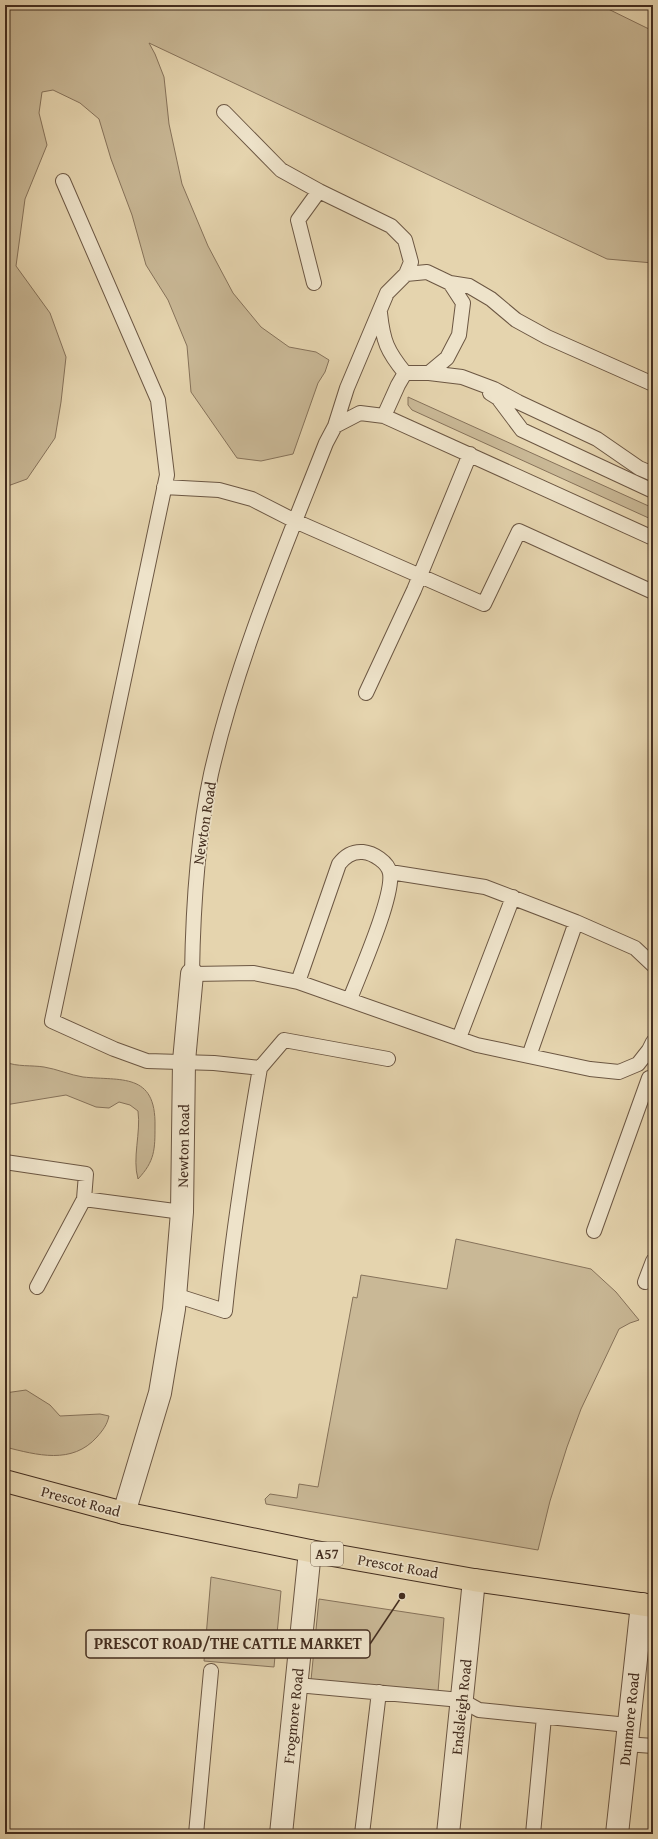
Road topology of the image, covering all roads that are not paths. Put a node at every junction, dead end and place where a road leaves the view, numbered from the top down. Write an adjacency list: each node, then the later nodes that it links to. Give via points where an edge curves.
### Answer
1 (224, 112): 3 (lane, via 281,170)
2 (63, 180): 16 (lane, via 158,400 167,475)
3 (319, 192): 4 (lane, via 391,226 405,240 410,262); 5 (lane, via 298,220)
4 (406, 274): 6 (lane, via 427,272); 7 (lane, via 387,293)
5 (314, 283)
6 (450, 283): 9 (lane, via 463,303 459,335 446,358); 11 (lane, via 469,286 516,320 547,337)
7 (379, 311): 8 (lane, via 382,336 393,358); 13 (lane, Newton Road, via 347,388)
8 (405, 373): 9 (lane); 12 (lane)
9 (429, 373): 10 (lane)
10 (462, 377): 15 (lane, via 494,389 597,439); 17 (lane, via 498,398 522,430)
11 (653, 384)
12 (384, 416): 13 (lane, via 360,413); 14 (lane)
13 (335, 426): 18 (lane, Newton Road)
14 (470, 454): 19 (lane); 20 (lane)
15 (653, 474)
16 (164, 487): 18 (lane, via 219,490 252,500); 34 (lane, via 52,1021 147,1061)
17 (653, 491)
18 (295, 521): 20 (lane); 27 (lane, Newton Road, via 236,681 211,774 196,870)
19 (653, 538)
20 (419, 575): 21 (lane, via 484,604 519,531); 22 (lane)
21 (653, 592)
22 (366, 693)
23 (390, 872): 24 (lane, via 485,887); 28 (lane, via 385,862 363,852 344,857 339,864); 29 (lane, via 391,884 387,901)
24 (513, 897): 25 (lane); 30 (lane)
25 (576, 922): 26 (lane, via 635,948); 32 (lane)
26 (653, 965)
27 (192, 974): 28 (lane, via 254,973); 34 (street, Newton Road)
28 (298, 982): 29 (lane)
29 (350, 999): 30 (lane)
30 (459, 1038): 32 (lane, via 477,1045)
31 (653, 1042): 35 (lane)
32 (529, 1056): 35 (lane, via 590,1069 619,1072)
33 (388, 1059): 36 (lane, via 284,1040)
34 (184, 1061): 36 (lane); 40 (street, Newton Road)
35 (638, 1064): 37 (lane)
36 (260, 1068): 45 (lane, via 243,1163 225,1311)
37 (651, 1080): 41 (lane)
38 (5, 1162): 39 (lane, via 86,1174)
39 (84, 1199): 40 (lane); 44 (lane)
40 (182, 1212): 45 (street, Newton Road)
41 (594, 1231)
42 (653, 1261): 43 (lane)
43 (645, 1282)
44 (37, 1287)
45 (175, 1296): 47 (street, Newton Road, via 160,1393)
46 (5, 1481): 47 (main road, Prescot Road / A57)
47 (124, 1513): 48 (main road, Prescot Road / A57)
48 (310, 1551): 49 (main road, Prescot Road / A57); 52 (street, Frogmore Road)
49 (474, 1580): 50 (main road, Prescot Road / A57); 54 (street, Endsleigh Road)
50 (647, 1605): 56 (street, Dunmore Road)
51 (211, 1671): 58 (lane)
52 (297, 1685): 53 (lane); 59 (street, Frogmore Road)
53 (379, 1692): 54 (lane); 60 (lane)
54 (461, 1700): 55 (lane, via 479,1710); 61 (street, Endsleigh Road)
55 (544, 1717): 56 (lane); 62 (lane)
56 (627, 1734): 57 (lane); 63 (street, Dunmore Road)
57 (653, 1746)
58 (196, 1834)
59 (281, 1834)
60 (362, 1834)
61 (448, 1834)
62 (534, 1834)
63 (617, 1834)

